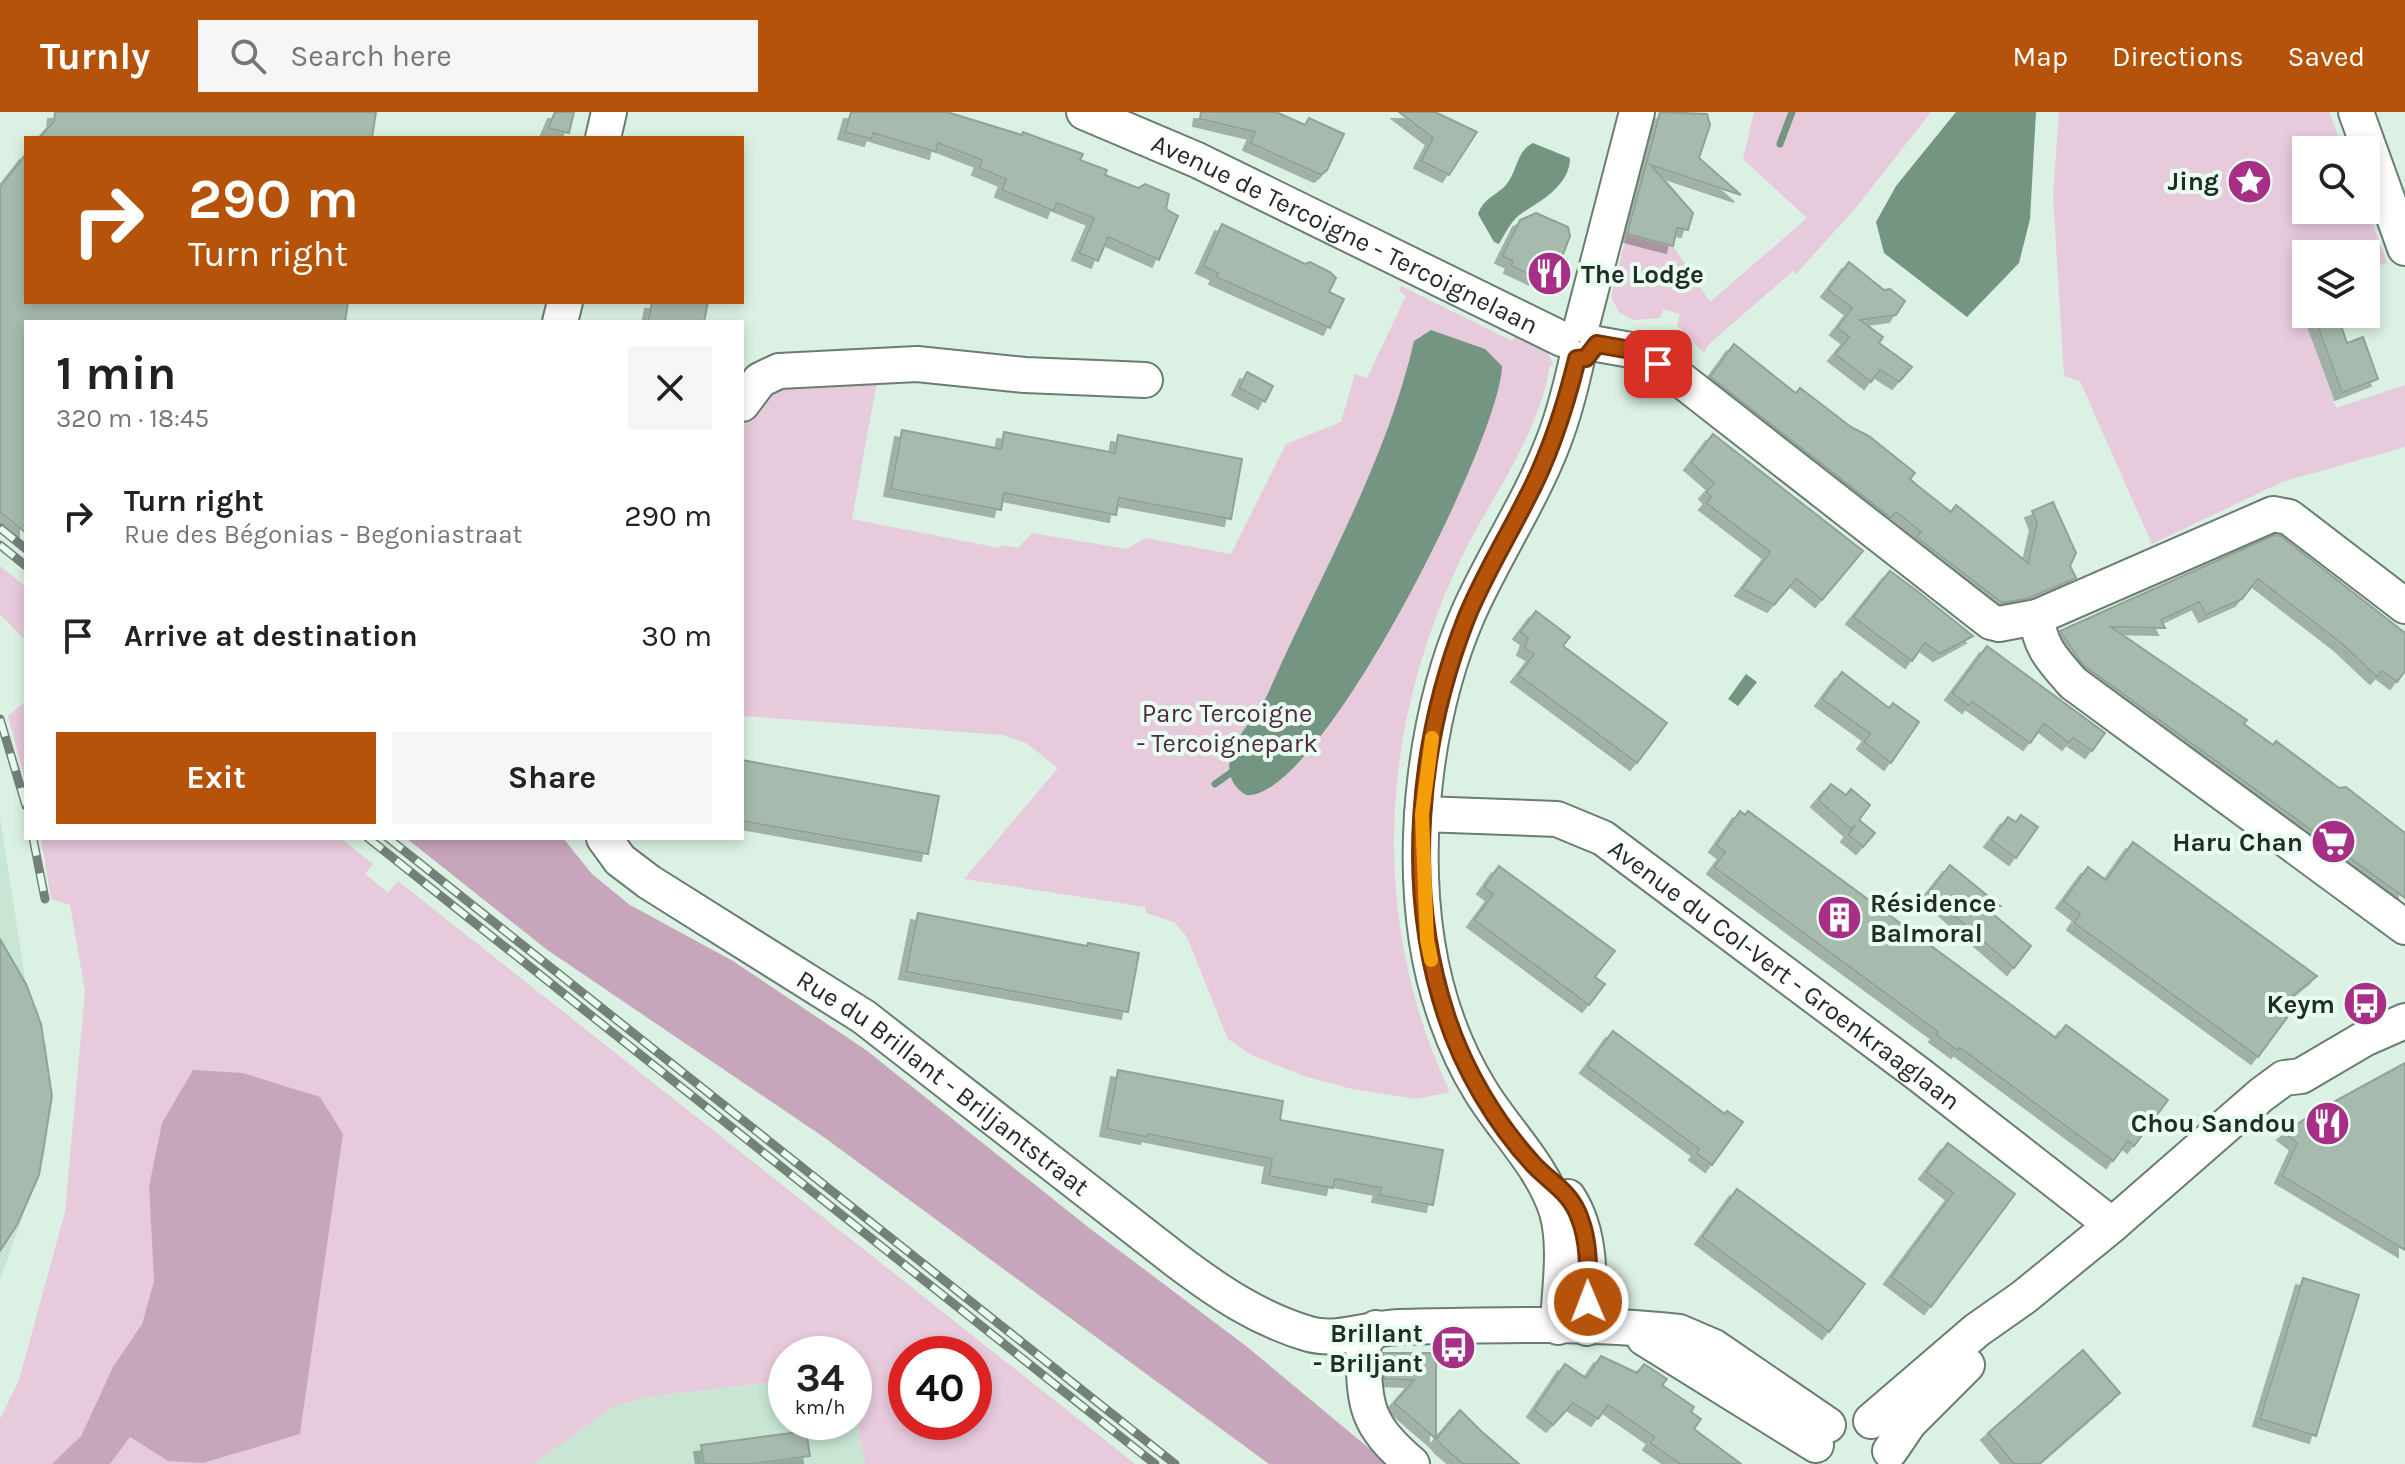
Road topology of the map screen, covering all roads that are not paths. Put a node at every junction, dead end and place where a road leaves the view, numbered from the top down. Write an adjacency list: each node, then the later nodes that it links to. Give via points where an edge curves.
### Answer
1 (609, 112): 5 (street)
2 (1084, 112): 7 (street, Avenue de Tercoigne - Tercoignelaan, via 1211,166)
3 (1637, 112): 7 (street)
4 (2356, 112): 6 (street)
5 (603, 136)
6 (2405, 248)
7 (1580, 342): 11 (street, Avenue de Tercoigne - Tercoignelaan, via 1642,352 1982,617 1999,624); 12 (street, via 1554,441 1492,562 1452,660 1434,728)
8 (1145, 380): 9 (street, via 917,364 779,371 760,380)
9 (744, 401)
10 (2405, 606): 11 (street, Avenue de Tercoigne - Tercoignelaan, via 2289,517 2273,514)
11 (2037, 617): 14 (street, via 2045,651 2073,683)
12 (1422, 814): 18 (street, Avenue du Col-Vert - Groenkraaglaan, via 1557,819 1603,838); 21 (street, via 1427,940 1447,1019 1480,1090 1536,1167 1557,1212)
13 (605, 840): 20 (street, Rue du Brillant - Briljantstraat, via 620,860 649,882 864,1017 1226,1297 1283,1324 1345,1319)
14 (2405, 927)
15 (2405, 1003): 17 (street, via 2320,1040 2291,1064)
16 (2405, 1021): 17 (street, via 2301,1076)
17 (2284, 1078): 18 (street)
18 (2112, 1225): 19 (street)
19 (2024, 1297): 22 (street); 24 (street, via 1990,1343 1909,1423)
20 (1376, 1328): 21 (street, Rue du Brillant - Briljantstraat); 25 (street, via 1363,1343 1373,1424)
21 (1573, 1328): 23 (street, Rue du Brillant - Briljantstraat, via 1679,1332 1714,1347)
22 (1871, 1421): 23 (street, via 1852,1416); 24 (street, via 1885,1434)
23 (1820, 1445)
24 (1890, 1458)
25 (1412, 1464)

